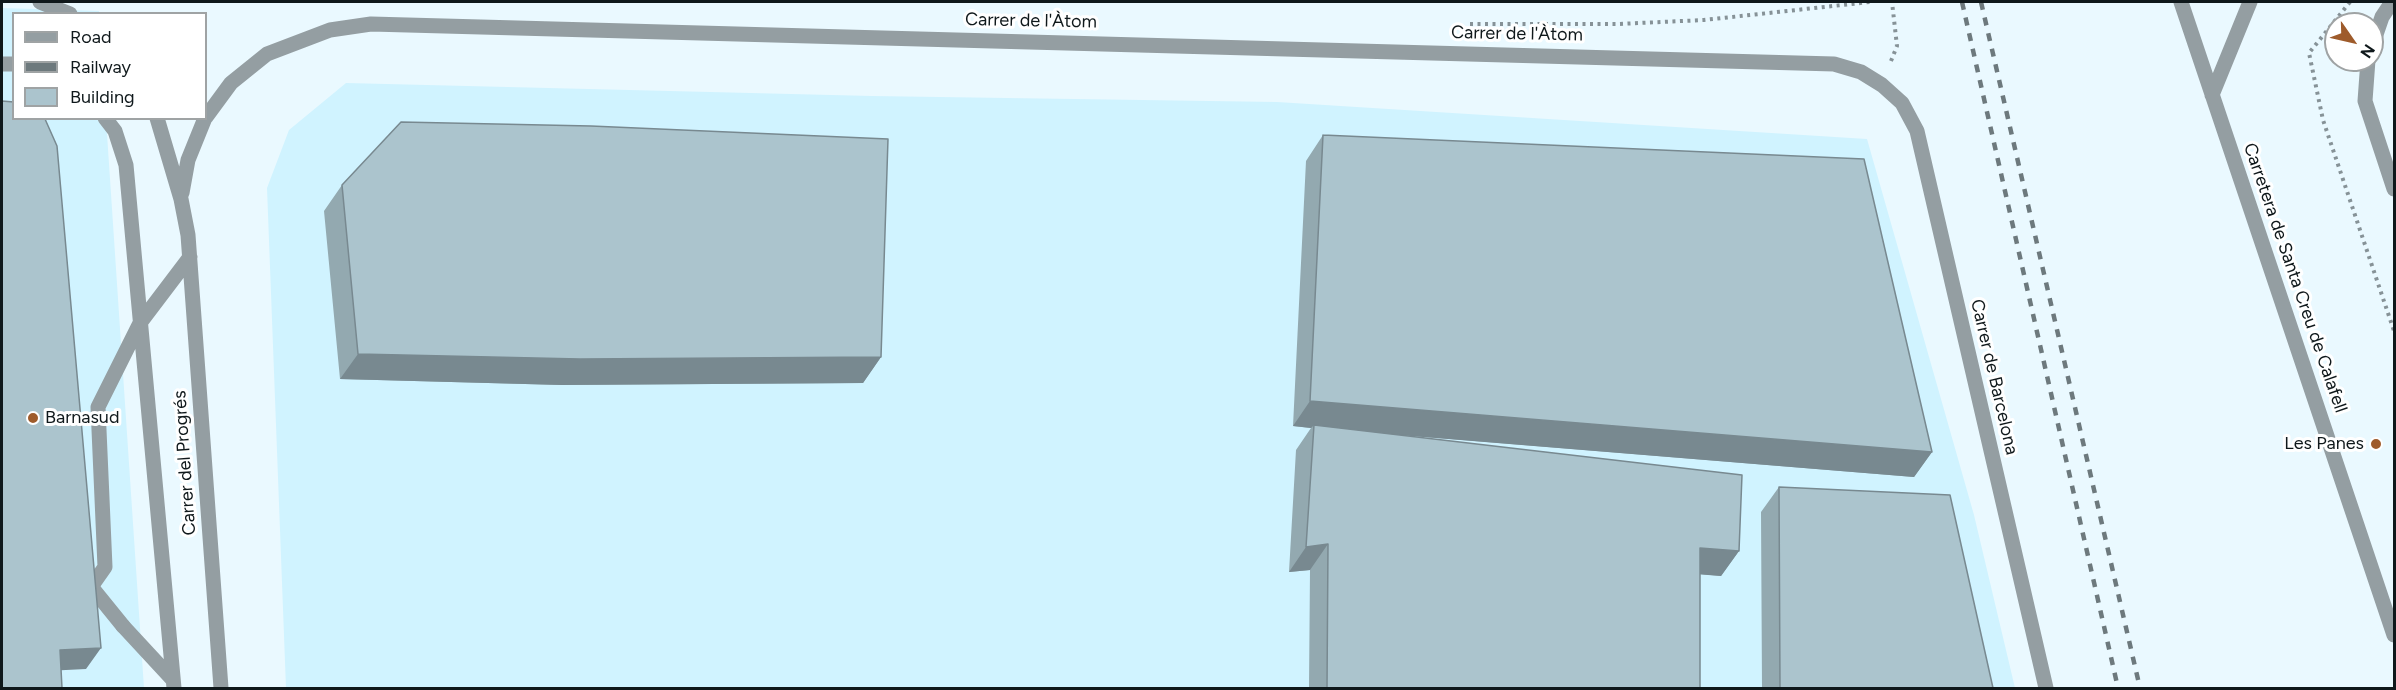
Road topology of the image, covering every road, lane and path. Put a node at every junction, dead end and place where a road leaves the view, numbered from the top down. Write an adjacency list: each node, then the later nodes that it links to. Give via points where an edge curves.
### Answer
1 (39, 2): 7 (street)
2 (1870, 2): 8 (path, via 1661,22)
3 (1892, 2): 10 (path, via 1897,46)
4 (2181, 2): 11 (street, Carretera de Santa Creu de Calafell)
5 (2250, 2): 11 (street)
6 (2350, 2): 20 (path, via 2309,53 2323,120)
7 (65, 12)
8 (1458, 24)
9 (2367, 72): 16 (street, via 2365,101)
10 (1882, 85): 12 (street, Carrer de l'Àtom, via 1861,72 1834,63 1794,60 372,24 330,30 267,54 231,83); 26 (street, Carrer de Barcelona, via 1902,103 1917,131)
11 (2212, 95): 23 (street, Carretera de Santa Creu de Calafell)
12 (207, 115)
13 (107, 120): 19 (street, Carrer del Progrés, via 115,131 126,165)
14 (158, 120): 17 (street, Carrer del Progrés)
15 (204, 120): 17 (street, Carrer de l'Àtom, via 188,160)
16 (2394, 189)
17 (181, 199): 18 (street, Carrer del Progrés)
18 (190, 257): 19 (street); 25 (street, Carrer del Progrés)
19 (140, 323): 22 (street, via 98,407 105,567); 24 (street, Carrer del Progrés)
20 (2394, 331)
21 (83, 557): 24 (street, bridge, via 93,589)
22 (80, 603)
23 (2394, 635)
24 (173, 684)
25 (221, 688)
26 (2046, 688)

